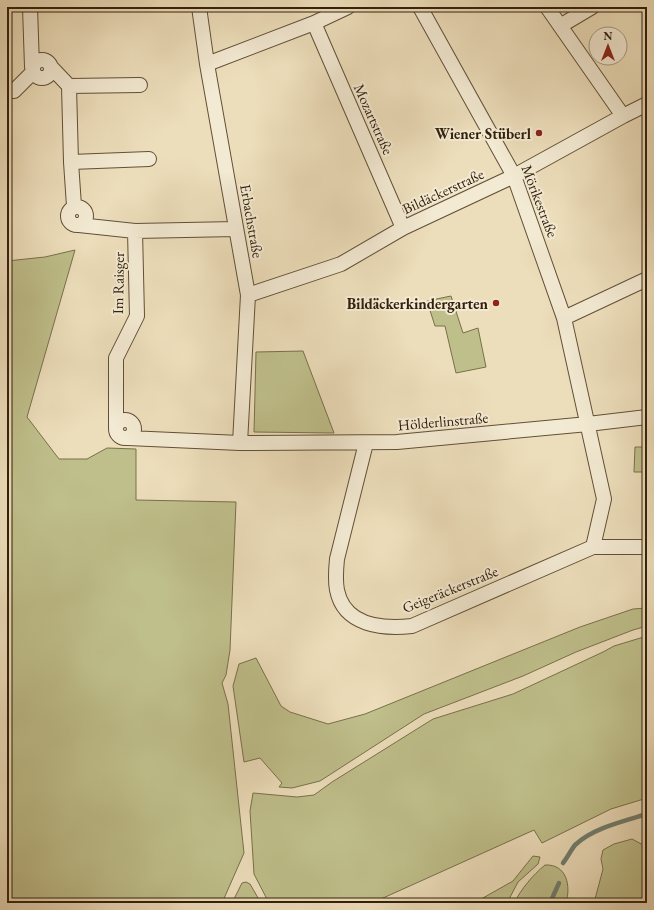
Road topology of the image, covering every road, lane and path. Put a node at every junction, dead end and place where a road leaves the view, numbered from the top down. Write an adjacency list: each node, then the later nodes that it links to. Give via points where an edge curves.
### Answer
1 (30, 7): 10 (street)
2 (199, 7): 9 (street, Erbachstraße)
3 (348, 7): 7 (street)
4 (420, 7): 18 (street, Mörikestraße)
5 (547, 7): 8 (street)
6 (592, 7): 8 (street)
7 (314, 23): 9 (street); 19 (street, Mozartstraße)
8 (560, 26): 15 (street)
9 (207, 64): 20 (street, Erbachstraße)
10 (32, 69): 12 (street, via 35,76 44,78 49,76 51,67); 13 (street, via 14,92)
11 (140, 85): 12 (street)
12 (69, 86): 17 (street, Im Raisger)
13 (7, 92)
14 (647, 104): 15 (street, Bildäckerstraße)
15 (623, 116): 18 (street, Bildäckerstraße)
16 (149, 159): 17 (street)
17 (71, 162): 21 (street, Im Raisger, via 74,206 67,213 70,223)
18 (514, 176): 19 (street, Bildäckerstraße); 24 (street, Mörikestraße)
19 (403, 228): 23 (street, Bildäckerstraße, via 341,264)
20 (236, 229): 21 (street, Im Raisger); 23 (street, Erbachstraße)
21 (135, 231): 27 (street, Im Raisger, via 137,316 116,358 116,427 123,420 132,423 134,432 128,438)
22 (647, 279): 24 (street)
23 (248, 295): 27 (street, Erbachstraße)
24 (564, 318): 26 (street, Mörikestraße)
25 (647, 416): 26 (street, Hölderlinstraße)
26 (588, 424): 28 (street, Hölderlinstraße); 29 (street, via 604,499)
27 (240, 443): 28 (street, Hölderlinstraße)
28 (366, 443): 29 (street, Geigeräckerstraße, via 337,559 336,575 341,603 362,622 380,627 412,626)
29 (593, 547): 30 (street, Geigeräckerstraße)
30 (647, 547)

